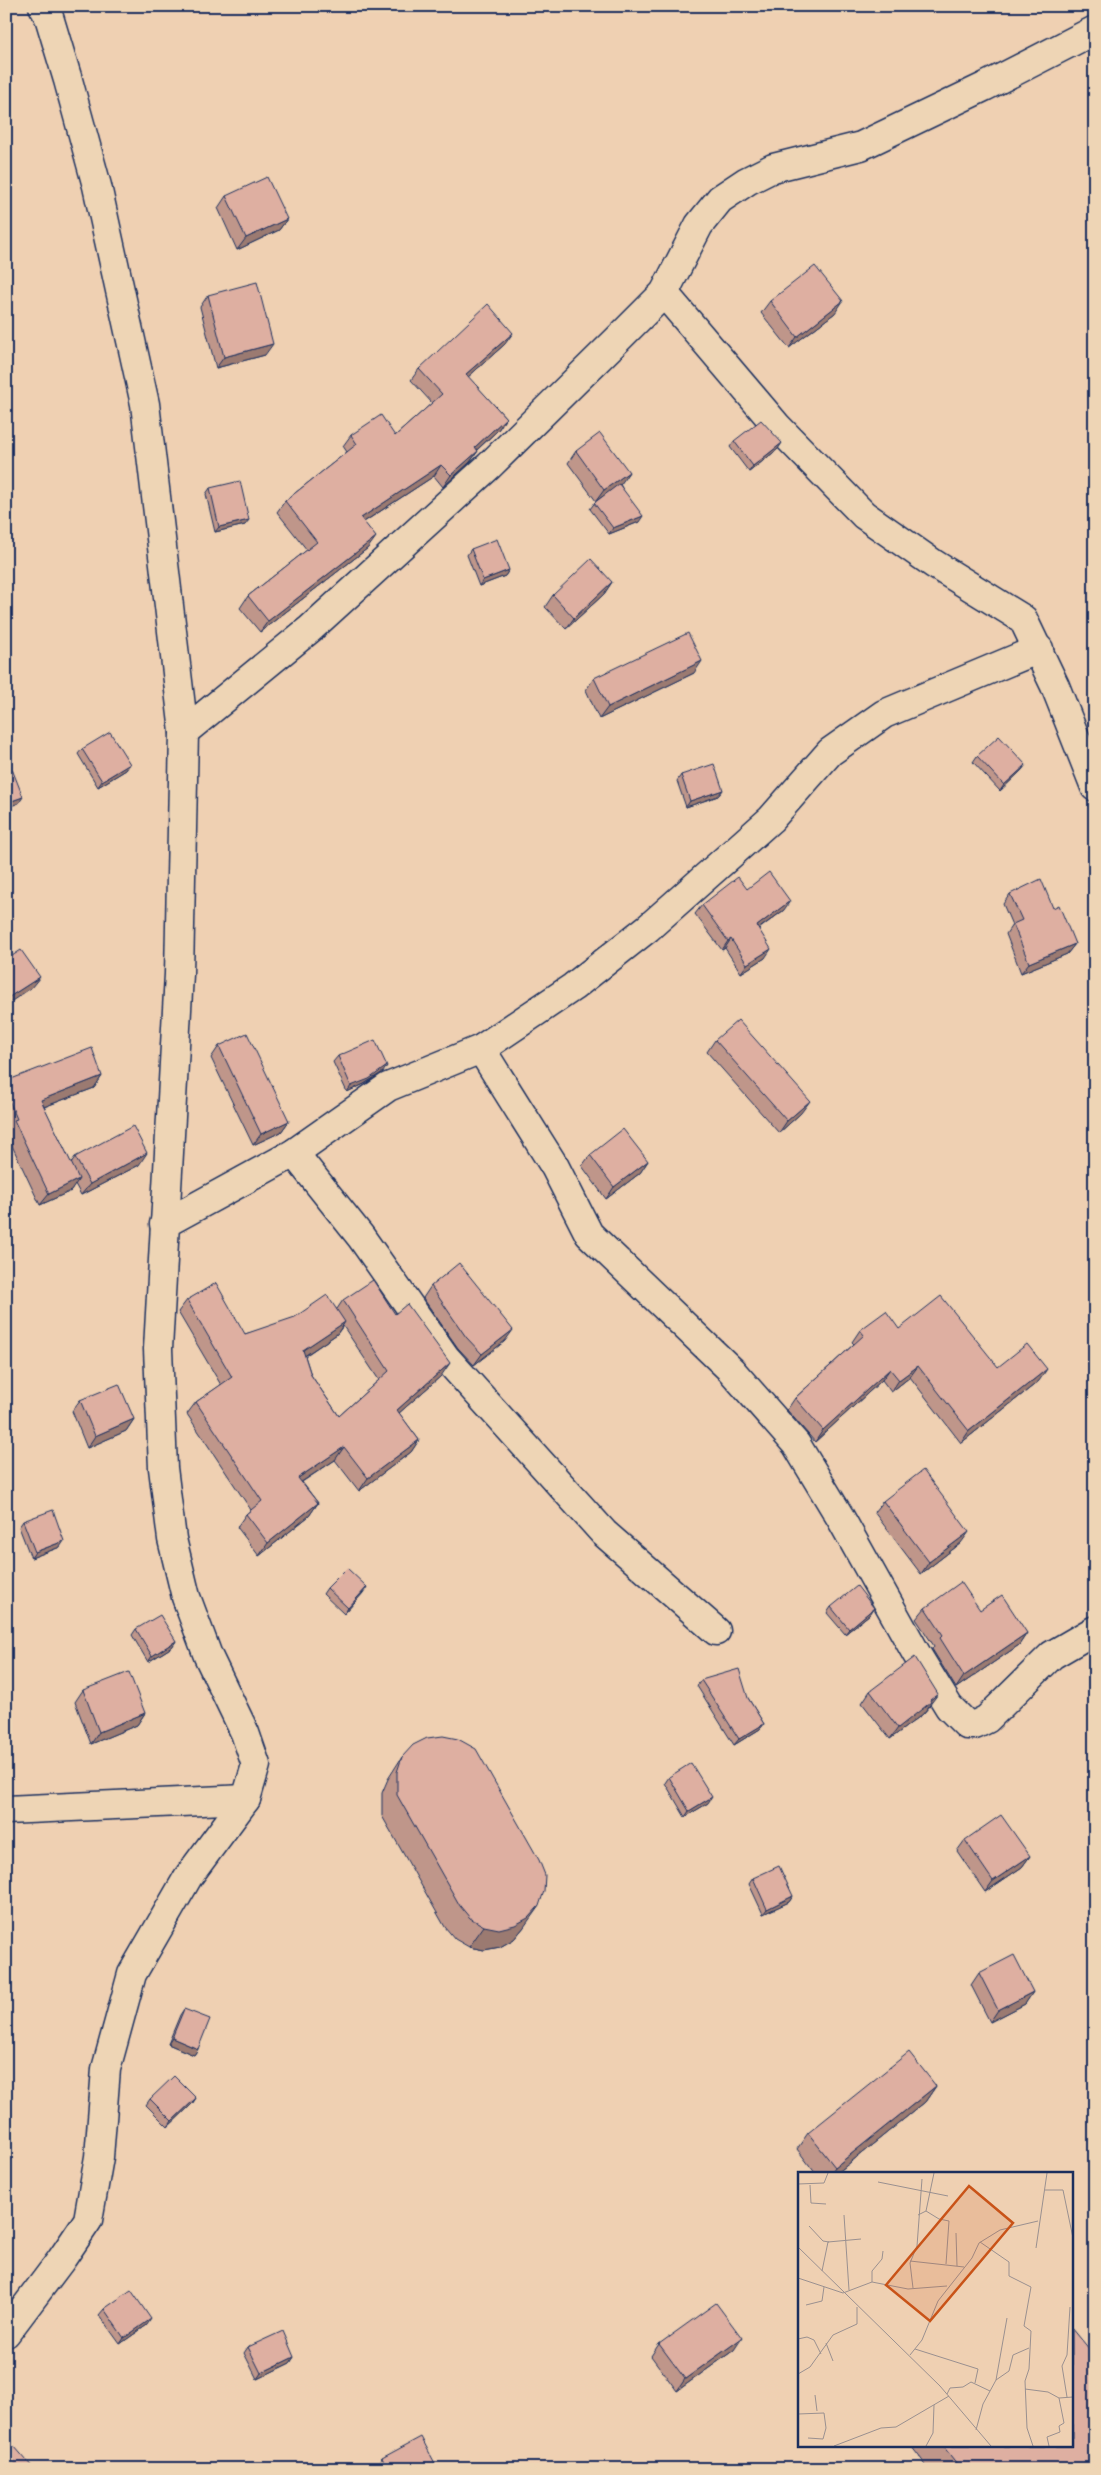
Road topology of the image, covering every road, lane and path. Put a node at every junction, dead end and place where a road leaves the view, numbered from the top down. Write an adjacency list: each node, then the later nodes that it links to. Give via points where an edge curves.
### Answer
1 (43, 6): 5 (street, via 68,80 97,186 145,404)
2 (1095, 30): 3 (street, via 861,146 773,168 747,181 720,199 699,225)
3 (664, 293): 4 (street, via 777,426 864,514 934,564 1023,619); 5 (street, via 489,466 310,629)
4 (1039, 649): 6 (street); 7 (street, via 884,714 830,752 771,820 648,928 572,988)
5 (184, 732): 9 (street, via 179,983)
6 (1095, 787)
7 (481, 1049): 8 (street, via 388,1087); 10 (street, via 555,1167 589,1234 731,1370 796,1444 916,1653 960,1720 975,1726 1052,1655)
8 (294, 1153): 9 (street); 11 (street, via 361,1236 446,1358 604,1532)
9 (164, 1224): 12 (street, via 158,1349 163,1468 172,1540 186,1597 256,1766)
10 (1095, 1630)
11 (716, 1631)
12 (246, 1799): 13 (street); 14 (street, via 188,1877 132,1974 106,2069 99,2157 88,2220)
13 (6, 1810)
14 (6, 2333)

